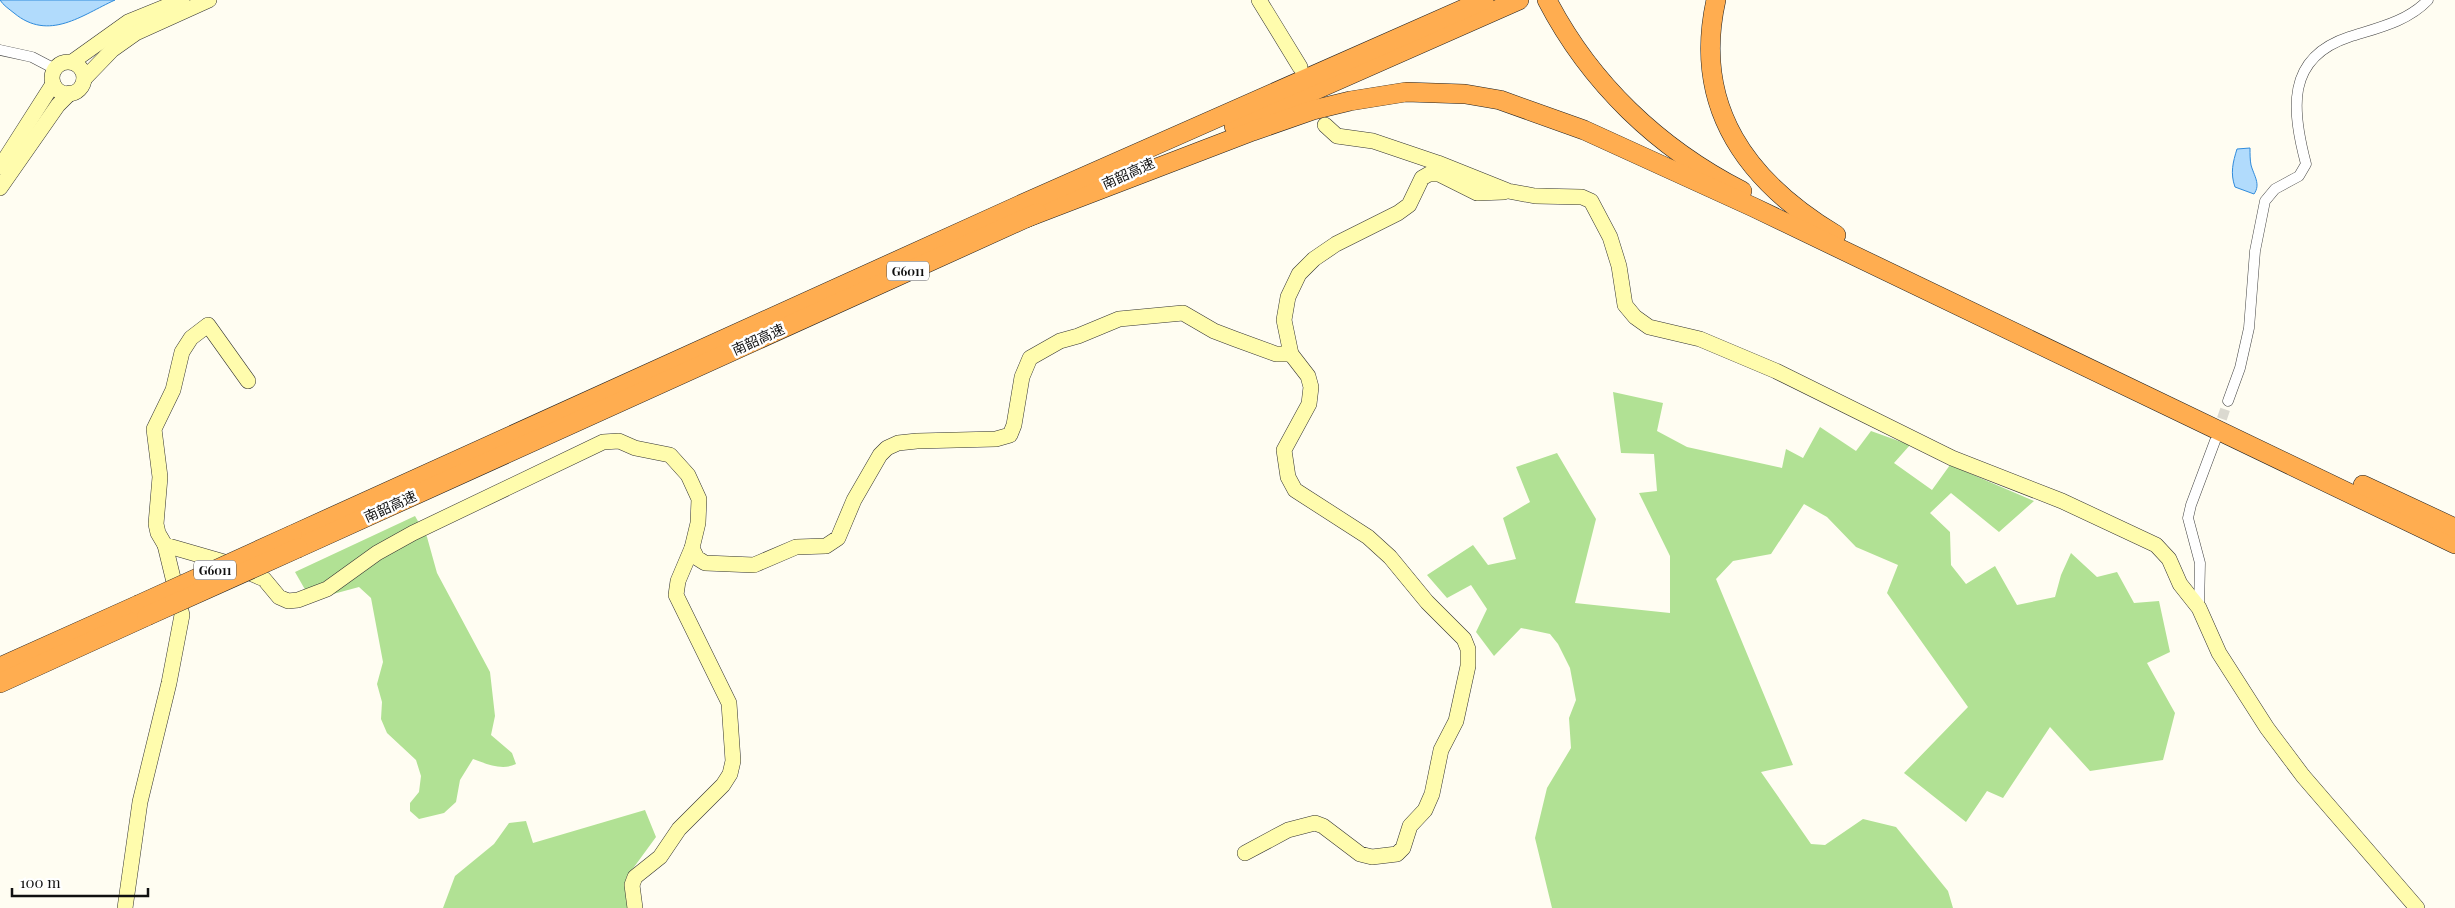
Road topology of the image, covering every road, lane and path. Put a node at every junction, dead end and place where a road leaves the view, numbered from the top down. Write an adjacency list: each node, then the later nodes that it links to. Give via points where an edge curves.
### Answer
1 (182, 0): 14 (street, via 128,22)
2 (209, 0): 17 (street, via 136,33 112,50)
3 (1259, 0): 15 (street)
4 (1465, 0): 13 (highway)
5 (1484, 0): 13 (highway, 南韶高速 / G6011)
6 (1519, 0): 24 (highway, 南韶高速 / G6011)
7 (1536, 0): 11 (highway)
8 (1547, 0): 11 (highway)
9 (1716, 0): 25 (highway, via 1711,33 1715,93 1736,143 1771,188 1818,224)
10 (2428, 0): 28 (street, via 2399,20 2327,48 2299,78 2296,119 2306,164 2299,176 2275,189 2265,201 2255,251 2249,328)
11 (1555, 27): 23 (highway, via 1584,76 1610,106 1679,165); 25 (highway, via 1608,90 1665,143 1737,188)
12 (0, 50): 16 (street, via 32,56)
13 (1350, 59): 31 (highway, 南韶高速 / G6011, via 1020,205)
14 (72, 62): 16 (street, via 62,63); 17 (street, via 82,68)
15 (1300, 68)
16 (54, 77): 18 (street, via 60,91); 20 (street)
17 (84, 79): 18 (street, via 80,89)
18 (70, 94): 21 (street, via 58,105)
19 (1325, 125): 22 (street, via 1337,136 1373,141)
20 (0, 166)
21 (0, 188)
22 (1508, 191): 26 (street, via 1477,193 1439,174 1422,178 1409,205 1336,244 1299,274 1288,297 1284,320); 35 (street, via 1535,196 1582,197 1591,201 1610,237 1619,266 1625,305 1634,317 1649,327 1700,339 1776,371 1952,458 2062,501 2156,545 2169,559 2180,584)
23 (1732, 198): 24 (highway, via 1584,130 1518,106 1465,94 1406,92 1313,110); 32 (highway)
24 (1026, 218): 31 (highway, 南韶高速 / G6011)
25 (1860, 250): 30 (highway)
26 (1290, 354): 34 (street, via 1276,354 1235,339 1183,313 1107,322 1060,341 1030,358 1022,377 1010,435 996,439 898,443 888,448 862,486 838,538 826,546 796,547 754,565 705,563 696,558); 39 (street, via 1308,376 1311,387 1310,404 1284,450 1288,477 1295,490 1368,537 1390,557 1427,602 1464,639 1468,666 1456,721 1441,750 1432,794 1425,810 1410,826 1403,848 1397,854 1372,857 1360,854 1315,823 1288,830)
27 (248, 381): 33 (street, via 208,325 191,338 182,352 173,390 154,428 160,477 156,524)
28 (2228, 401)
29 (2215, 441): 35 (street, via 2188,518 2200,563)
30 (2455, 528)
31 (295, 541): 36 (highway, 南韶高速 / G6011, bridge)
32 (2455, 544)
33 (165, 546): 34 (street, via 224,562 264,579 279,597 288,601 298,600 327,589 376,553 413,533 612,440 670,455 688,475 699,499); 40 (street, via 182,614 140,802)
34 (692, 548): 41 (street, via 678,581 676,595 728,703 733,761 730,774 718,791 679,829 660,857 635,877 632,885)
35 (2199, 608): 42 (street, via 2219,653 2267,728 2303,776)
36 (143, 610): 37 (highway, 南韶高速 / G6011); 38 (highway, 南韶高速 / G6011)
37 (0, 668)
38 (0, 683)
39 (1245, 853)
40 (125, 908)
41 (636, 908)
42 (2417, 908)

